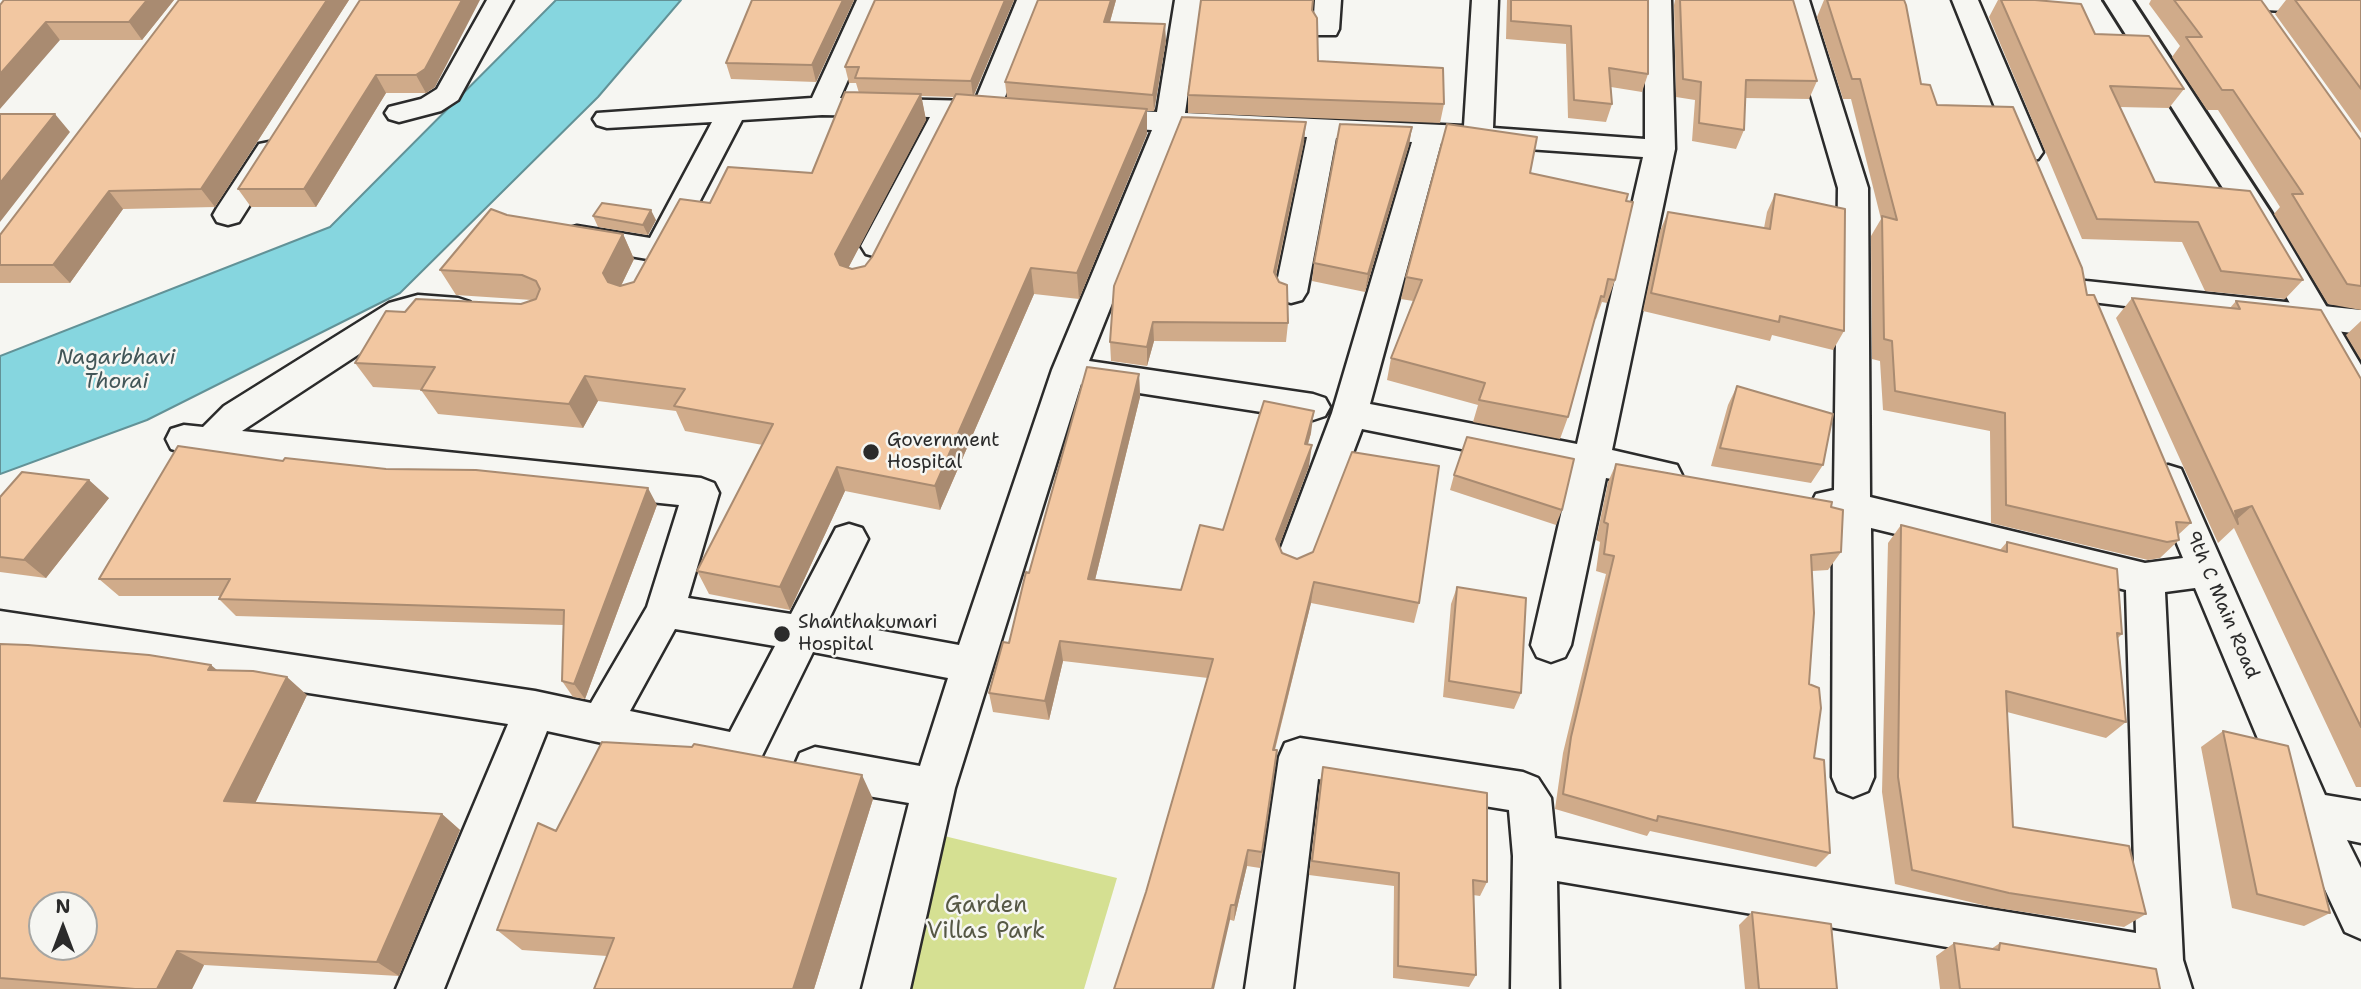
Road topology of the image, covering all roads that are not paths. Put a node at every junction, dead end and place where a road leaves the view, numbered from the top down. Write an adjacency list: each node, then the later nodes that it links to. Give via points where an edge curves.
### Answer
1 (500, 0): 19 (street, via 448,94 431,105)
2 (870, 0): 14 (street)
3 (1030, 0): 15 (street)
4 (1188, 0): 23 (street)
5 (1328, 0): 13 (street)
6 (1485, 0): 26 (street)
7 (1658, 0): 27 (street)
8 (1796, 0): 45 (street, via 1853,188)
9 (1965, 0): 28 (street)
10 (2118, 0): 34 (street, via 2260,221)
11 (2248, 7): 12 (street)
12 (2361, 7)
13 (1326, 29)
14 (822, 106): 16 (street); 17 (street)
15 (986, 109): 16 (street); 18 (street)
16 (948, 110): 31 (street)
17 (732, 111): 21 (street); 30 (street, via 653,262)
18 (1025, 112)
19 (399, 113)
20 (1065, 115): 23 (street)
21 (607, 119)
22 (286, 124): 29 (street)
23 (1170, 124): 24 (street); 37 (street)
24 (1323, 130): 25 (street); 32 (street)
25 (1429, 134): 26 (street); 40 (street)
26 (1478, 136): 27 (street)
27 (1660, 149): 42 (street)
28 (2039, 178)
29 (228, 215)
30 (546, 232)
31 (866, 268)
32 (1291, 292)
33 (483, 311): 50 (street, via 418,307 401,311 197,440 701,493)
34 (2316, 318): 35 (street); 36 (street, via 2081,279); 38 (street)
35 (2361, 322)
36 (2103, 330)
37 (1069, 370): 39 (street); 54 (street)
38 (2361, 397)
39 (1313, 407)
40 (1350, 413): 42 (street); 47 (street)
41 (2152, 444): 48 (street, 9th C Main Road)
42 (1589, 462): 43 (street); 53 (street)
43 (1695, 480)
44 (1800, 499): 45 (street)
45 (1852, 508): 49 (street); 58 (street)
46 (849, 539): 52 (street)
47 (1295, 561)
48 (2207, 570): 49 (street); 60 (street, 9th C Main Road)
49 (2145, 579): 64 (street)
50 (664, 611): 52 (street); 56 (street)
51 (0, 628): 55 (street)
52 (803, 633): 54 (street); 57 (street)
53 (1551, 645)
54 (972, 665): 59 (street)
55 (535, 710): 56 (street); 65 (street)
56 (601, 724): 57 (street)
57 (741, 754): 59 (street)
58 (1853, 777)
59 (934, 788): 66 (street)
60 (2311, 814): 61 (street); 63 (street, 9th C Main Road)
61 (2361, 822)
62 (1535, 856): 64 (street); 67 (street, via 1529,798 1522,792 1300,757); 68 (street)
63 (2361, 916)
64 (2164, 975)
65 (419, 989)
66 (886, 989)
67 (1269, 989)
68 (1535, 989)

